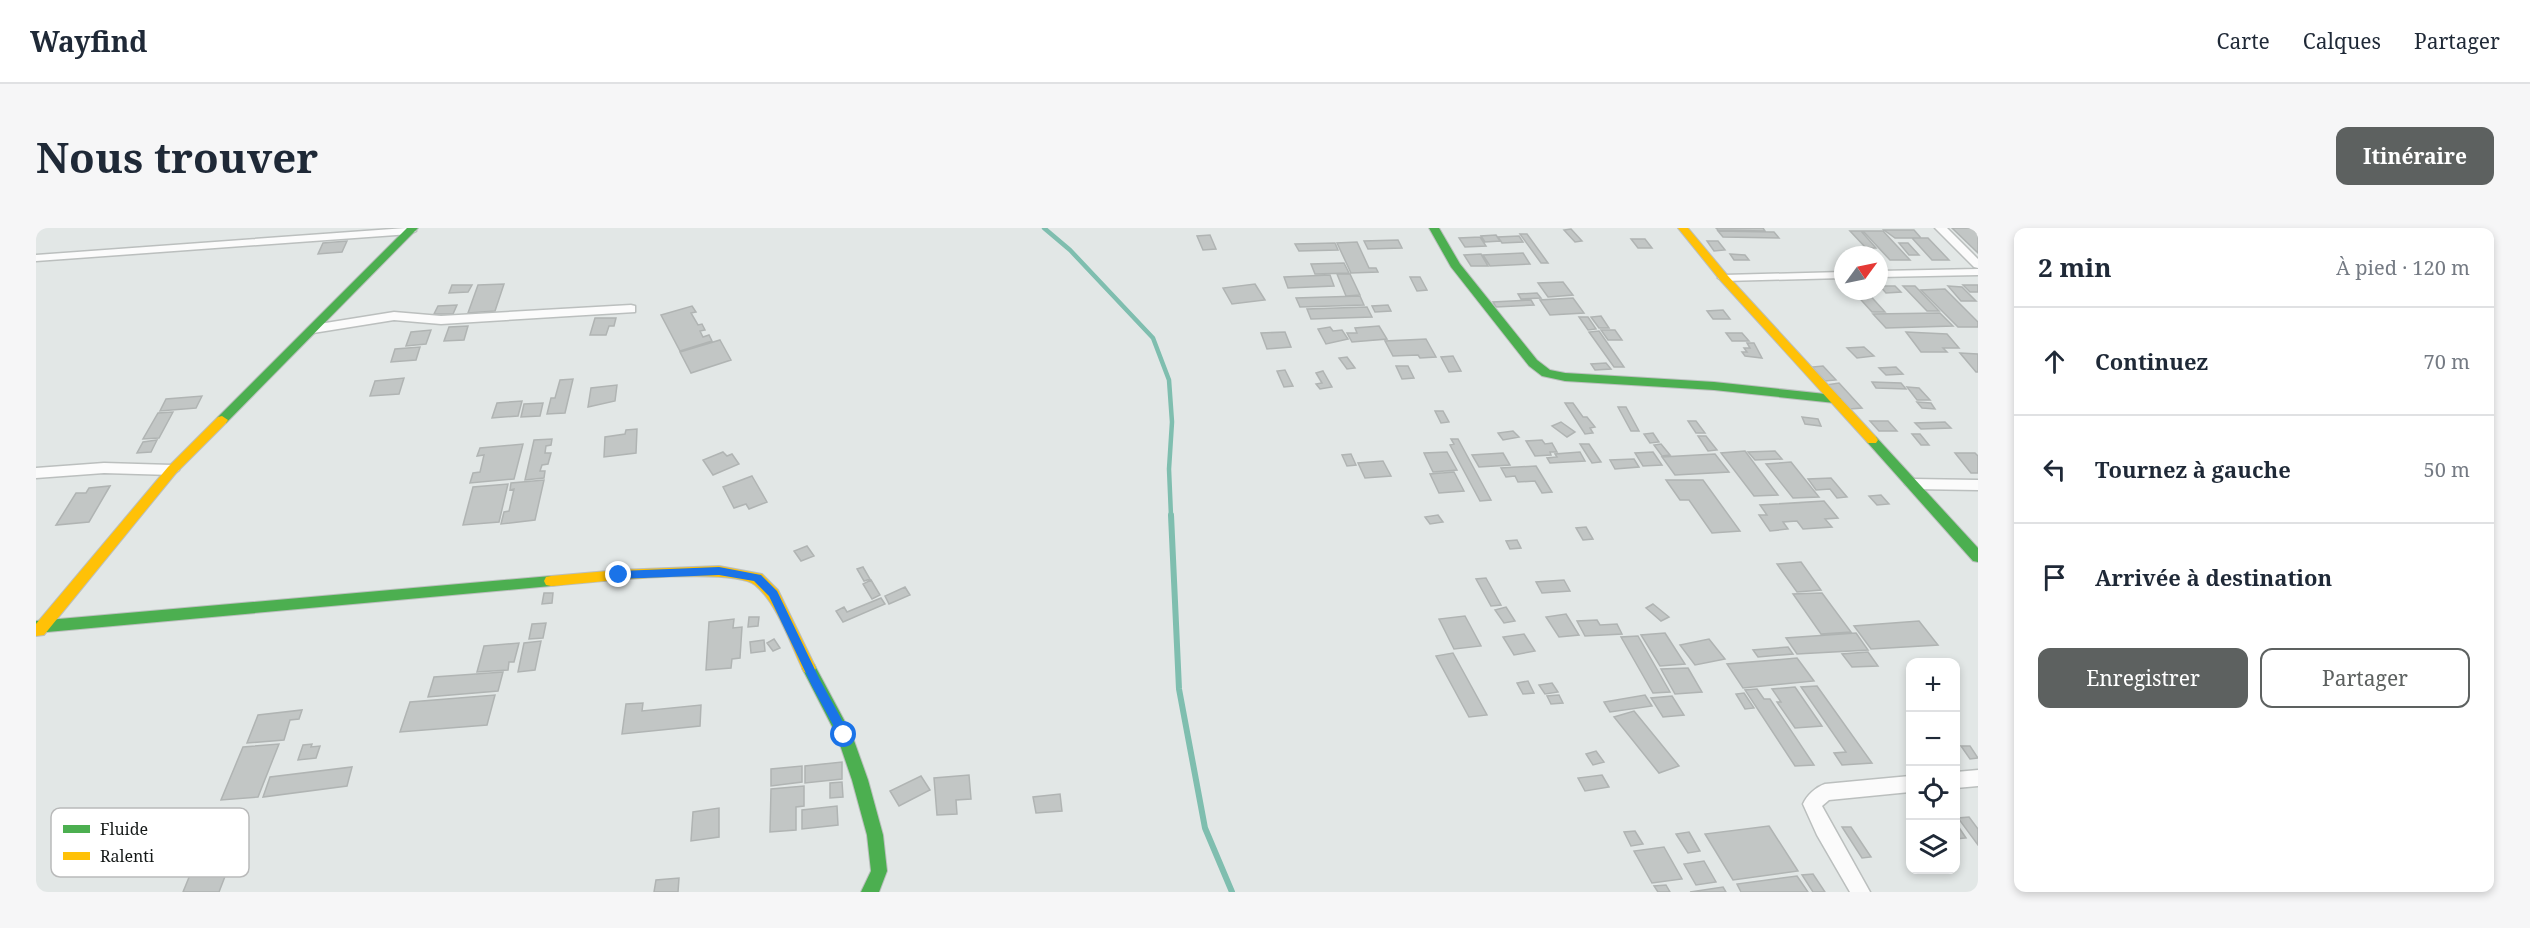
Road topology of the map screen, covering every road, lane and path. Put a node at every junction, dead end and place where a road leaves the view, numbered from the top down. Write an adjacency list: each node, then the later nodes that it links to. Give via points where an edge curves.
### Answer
1 (1434, 228): 13 (street, via 1455,265 1533,363 1546,373)
2 (1683, 228): 10 (street)
3 (1941, 228): 6 (street)
4 (411, 230): 5 (street); 12 (street)
5 (36, 258)
6 (1978, 265)
7 (1978, 272): 8 (street)
8 (1888, 274)
9 (1834, 275): 10 (street)
10 (1724, 278): 13 (street)
11 (631, 309): 12 (street, via 441,320 394,316)
12 (313, 329): 14 (street)
13 (1835, 399): 16 (street)
14 (172, 470): 15 (street, via 105,468); 19 (street)
15 (36, 473)
16 (1912, 484): 17 (street); 18 (street)
17 (1978, 485)
18 (1978, 557)
19 (39, 629): 23 (street, via 619,575 719,571 757,578 773,594 844,735 875,835 879,871)
20 (1978, 778): 21 (street)
21 (1960, 780)
22 (1906, 784): 24 (street, via 1825,792 1812,804)
23 (870, 892)
24 (1861, 892)

